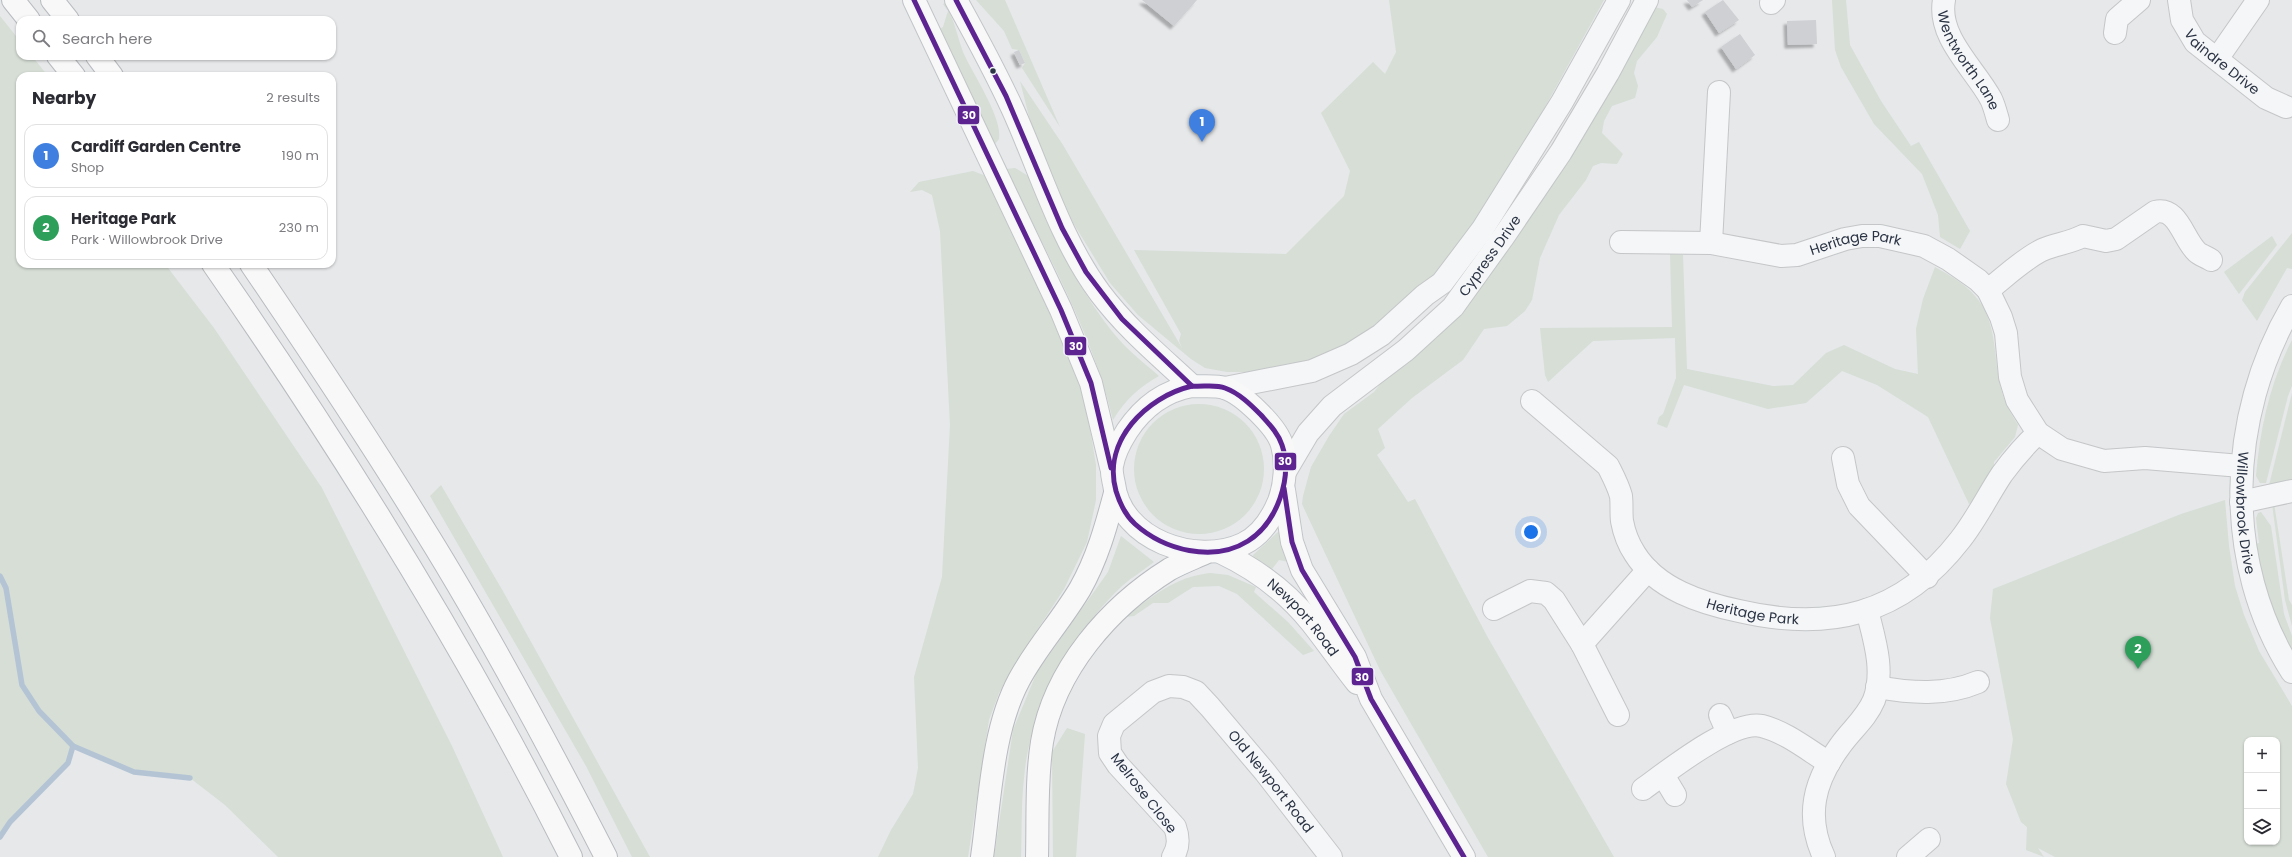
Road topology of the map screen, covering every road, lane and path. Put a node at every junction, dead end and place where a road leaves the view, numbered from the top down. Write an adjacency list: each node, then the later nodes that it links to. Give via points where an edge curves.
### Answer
1 (13, 0): 11 (main road)
2 (52, 0): 12 (main road)
3 (914, 0): 35 (main road, via 1061,310 1091,383)
4 (956, 0): 29 (main road, via 1010,104 1051,204 1080,262 1120,318 1148,348)
5 (1619, 0): 30 (street, Cypress Drive, via 1562,102 1482,230 1442,283 1385,332 1351,354 1312,371)
6 (1647, 0): 36 (street, Cypress Drive, via 1608,73 1561,152 1453,307 1406,350 1332,406 1304,437)
7 (1944, 0): 21 (street, Wentworth Lane, via 1943,18 1948,34 1991,100)
8 (2139, 0): 13 (street, via 2117,19)
9 (2179, 0): 14 (street, Vaindre Drive, via 2182,20 2188,33 2195,42)
10 (2258, 0): 14 (street)
11 (26, 16)
12 (65, 16)
13 (2115, 33)
14 (2217, 59): 20 (street, Vaindre Drive, via 2266,98)
15 (61, 60): 17 (main road)
16 (99, 60): 18 (main road)
17 (71, 72)
18 (109, 72)
19 (1719, 92): 23 (street)
20 (2286, 107)
21 (1998, 120)
22 (1621, 242): 23 (street, Heritage Park)
23 (1711, 243): 27 (street, Heritage Park, via 1781,256 1797,254 1845,239 1880,236 1924,246 1939,253)
24 (2211, 260): 27 (street, via 2197,252 2170,212 2162,210 2155,212 2116,239 2106,241 2083,236 2070,243 2044,250 2027,259)
25 (216, 268): 57 (main road, via 307,402 405,558 513,746)
26 (255, 268): 58 (main road, via 331,381 447,567 565,776)
27 (1988, 290): 32 (street, Heritage Park, via 2006,333 2010,377 2017,400)
28 (2292, 306): 34 (street, Willowbrook Drive, via 2260,376 2246,430)
29 (1192, 386): 30 (main road); 35 (main road, via 1178,388 1162,396 1140,414 1118,446)
30 (1225, 388): 36 (main road, Newport Road, via 1252,406 1274,431 1282,444)
31 (1532, 401): 41 (street, Heritage Park, via 1608,466 1621,497 1622,521 1628,539)
32 (2038, 433): 34 (street, Heritage Park, via 2062,449 2104,461 2145,458); 42 (street, Heritage Park, via 2003,473 1961,540)
33 (1843, 458): 42 (street, via 1848,484 1859,506)
34 (2241, 466): 39 (street, Willowbrook Drive)
35 (1112, 468): 38 (main road)
36 (1284, 480): 40 (main road, via 1274,513 1263,529 1244,544); 49 (main road, Newport Road, via 1292,542 1297,559 1308,582 1355,657)
37 (2292, 491): 39 (street)
38 (1115, 493): 40 (main road, via 1123,511 1139,529 1160,541 1180,548); 59 (main road, via 1093,563 1079,590 1018,680 1003,720)
39 (2241, 502): 46 (street, Willowbrook Drive, via 2246,554 2260,605 2276,646)
40 (1213, 552): 49 (main road, Newport Road, via 1250,567 1286,595 1312,623 1340,663); 60 (main road, via 1171,568 1133,595 1093,637 1064,681 1048,716 1042,742 1038,784)
41 (1648, 570): 44 (street, Heritage Park, via 1679,592 1711,604 1754,615 1813,619); 45 (street)
42 (1927, 577): 44 (street, Heritage Park, via 1911,590)
43 (1494, 609): 45 (street, via 1530,591 1546,593 1554,600)
44 (1867, 610): 48 (street, via 1879,656)
45 (1582, 644): 51 (street)
46 (2292, 672)
47 (1978, 682): 48 (street, via 1942,692 1916,693)
48 (1877, 687): 52 (street, via 1865,718 1840,746)
49 (1371, 699): 63 (main road, Newport Road)
50 (1210, 707): 61 (street, Melrose Close, via 1196,692 1183,687 1169,686 1153,692 1114,724 1109,736 1110,752 1118,765 1175,827 1178,838); 62 (street, Old Newport Road, via 1270,778)
51 (1618, 715)
52 (1829, 763): 53 (street, via 1761,725 1724,724); 64 (street, via 1814,794 1813,809 1815,833)
53 (1663, 775): 54 (street); 55 (street)
54 (1644, 789)
55 (1675, 795)
56 (1930, 839): 65 (street)
57 (571, 857)
58 (606, 857)
59 (982, 857)
60 (1037, 857)
61 (1173, 857)
62 (1331, 857)
63 (1464, 857)
64 (1824, 857)
65 (1908, 857)

